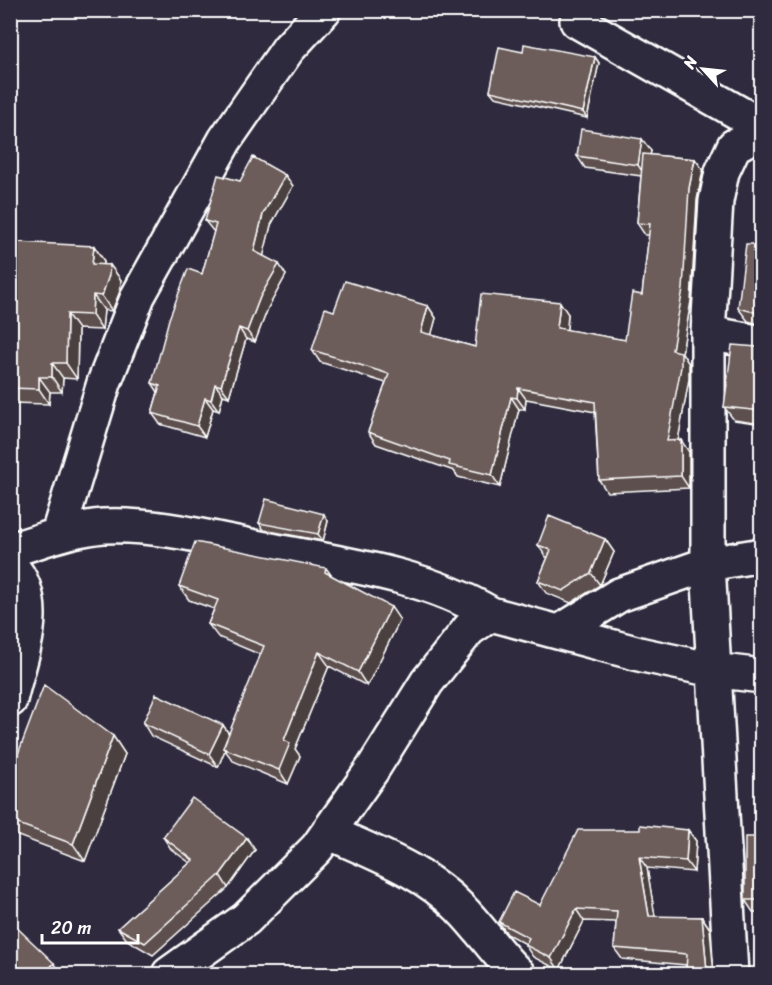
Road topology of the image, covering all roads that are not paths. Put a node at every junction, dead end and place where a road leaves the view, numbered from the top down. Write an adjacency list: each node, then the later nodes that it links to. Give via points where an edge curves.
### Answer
1 (324, 10): 7 (street, via 288,49 225,140 138,296 104,383)
2 (577, 21): 3 (street)
3 (762, 126)
4 (762, 131): 5 (street, via 734,146 722,172 716,201)
5 (708, 333): 6 (street); 10 (street)
6 (762, 343)
7 (58, 534): 8 (street); 12 (street, via 105,526 202,536 396,575 465,598)
8 (10, 550)
9 (762, 555): 10 (street)
10 (708, 564): 13 (street, via 619,596); 14 (street)
11 (10, 565): 16 (street, via 27,591 30,612)
12 (491, 614): 13 (street); 17 (street, via 469,629 427,682)
13 (561, 631): 14 (street)
14 (713, 670): 15 (street); 20 (street)
15 (762, 676)
16 (10, 700)
17 (328, 832): 18 (street, via 246,919); 19 (street, via 399,864 438,888 460,907)
18 (169, 975)
19 (518, 975)
20 (730, 975)

